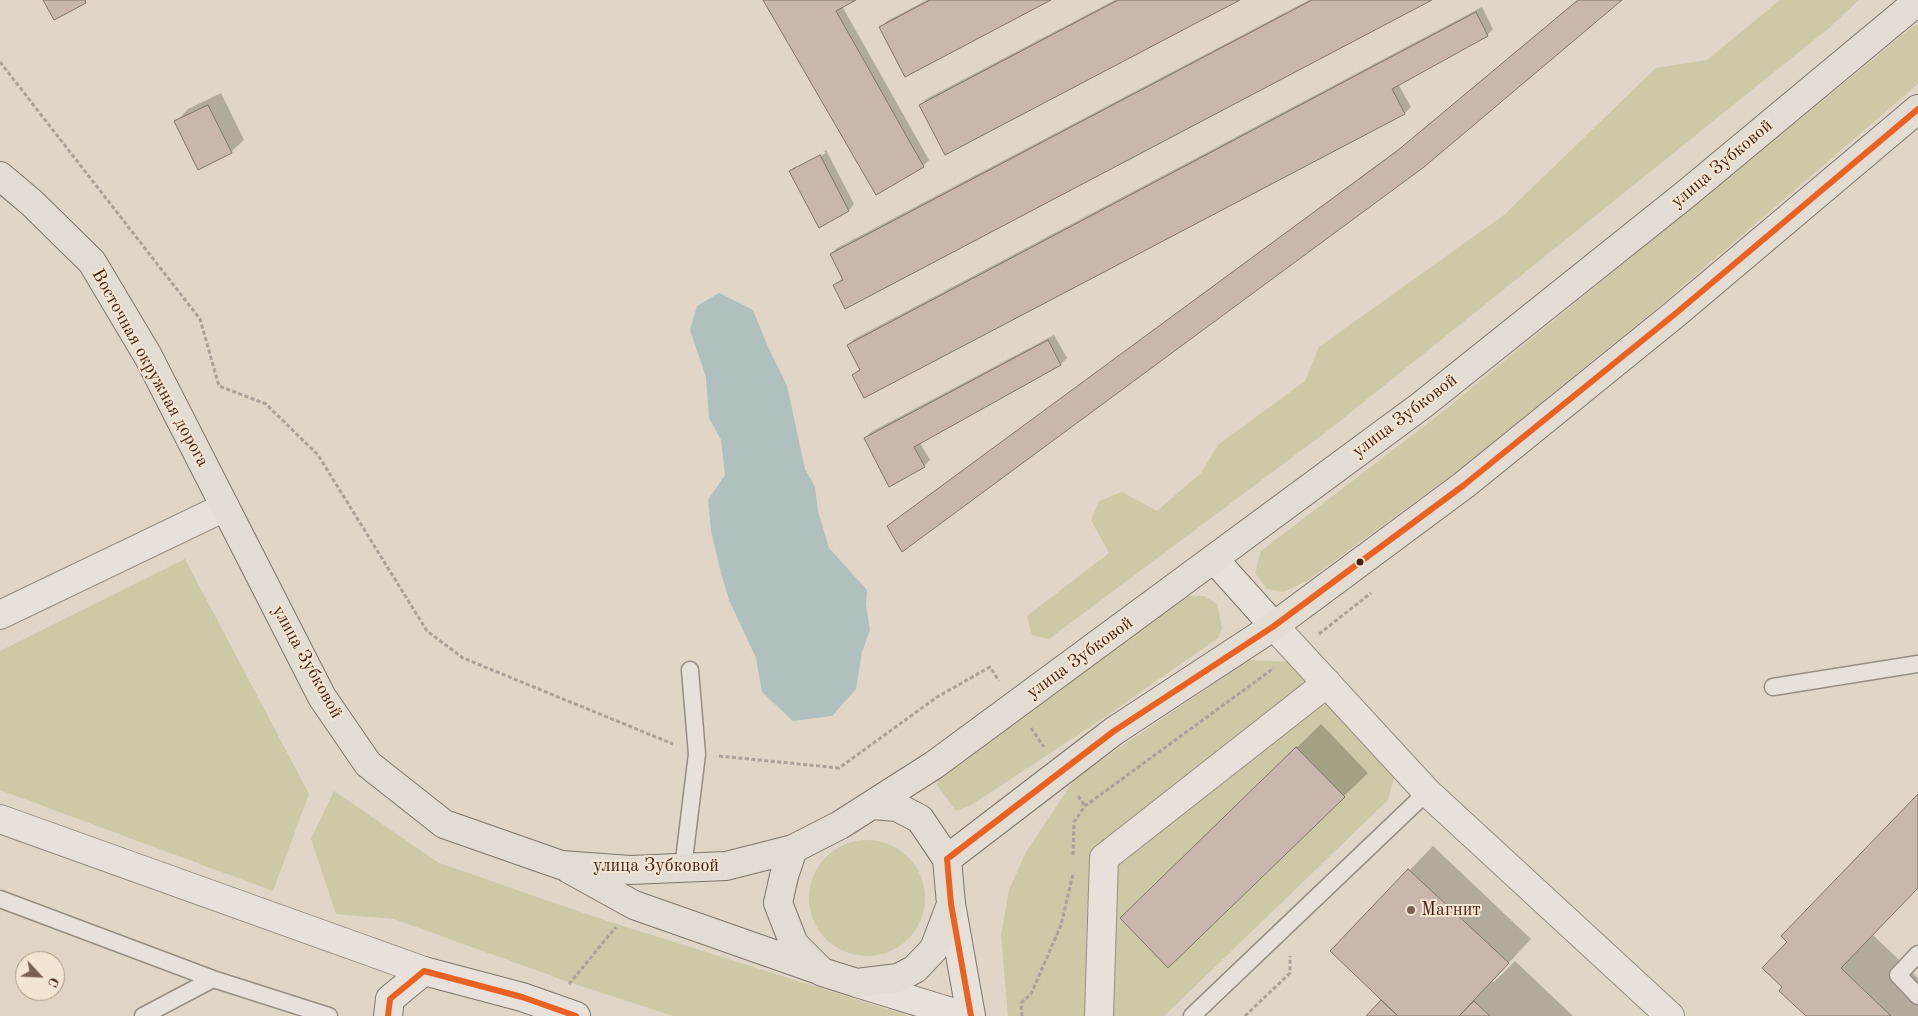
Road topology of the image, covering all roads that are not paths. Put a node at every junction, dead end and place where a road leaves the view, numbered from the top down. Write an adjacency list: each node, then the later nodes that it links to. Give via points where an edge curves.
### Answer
1 (1918, 1): 5 (main road, улица Зубковой, via 1686,194 1430,399)
2 (1918, 109): 7 (main road, via 1464,486)
3 (0, 176): 4 (main road, Восточная окружная дорога, via 92,262 148,356)
4 (225, 507): 6 (street); 17 (main road, улица Зубковой, via 322,697 368,764 444,824)
5 (1214, 559): 7 (street); 13 (main road, улица Зубковой, via 934,765)
6 (0, 615)
7 (1274, 626): 10 (street); 16 (main road, via 1114,731)
8 (1918, 664): 11 (lane)
9 (690, 670): 18 (lane, via 697,754)
10 (1327, 683): 12 (street); 33 (street, via 1104,858)
11 (1773, 688)
12 (1427, 792): 34 (lane); 35 (street)
13 (872, 804): 15 (main road, улица Зубковой); 16 (main road, via 897,807 920,819)
14 (0, 819): 22 (street)
15 (793, 849): 18 (main road, улица Зубковой, via 726,866); 23 (main road, via 778,903 794,944)
16 (947, 859): 20 (main road)
17 (562, 865): 18 (main road, улица Зубковой, via 630,870); 23 (main road, via 634,905)
18 (683, 868)
19 (0, 899): 24 (lane)
20 (951, 904): 25 (main road, via 934,949 915,969 898,978); 32 (street)
21 (1918, 954): 26 (lane, via 1898,975)
22 (424, 971): 29 (street, via 390,999); 30 (street, via 522,997)
23 (822, 972): 25 (main road)
24 (213, 979): 27 (lane); 28 (lane)
25 (857, 983): 31 (street)
26 (1918, 996)
27 (143, 1016)
28 (329, 1016)
29 (388, 1016)
30 (576, 1016)
31 (964, 1016)
32 (971, 1016)
33 (1099, 1016)
34 (1192, 1016)
35 (1670, 1016)

